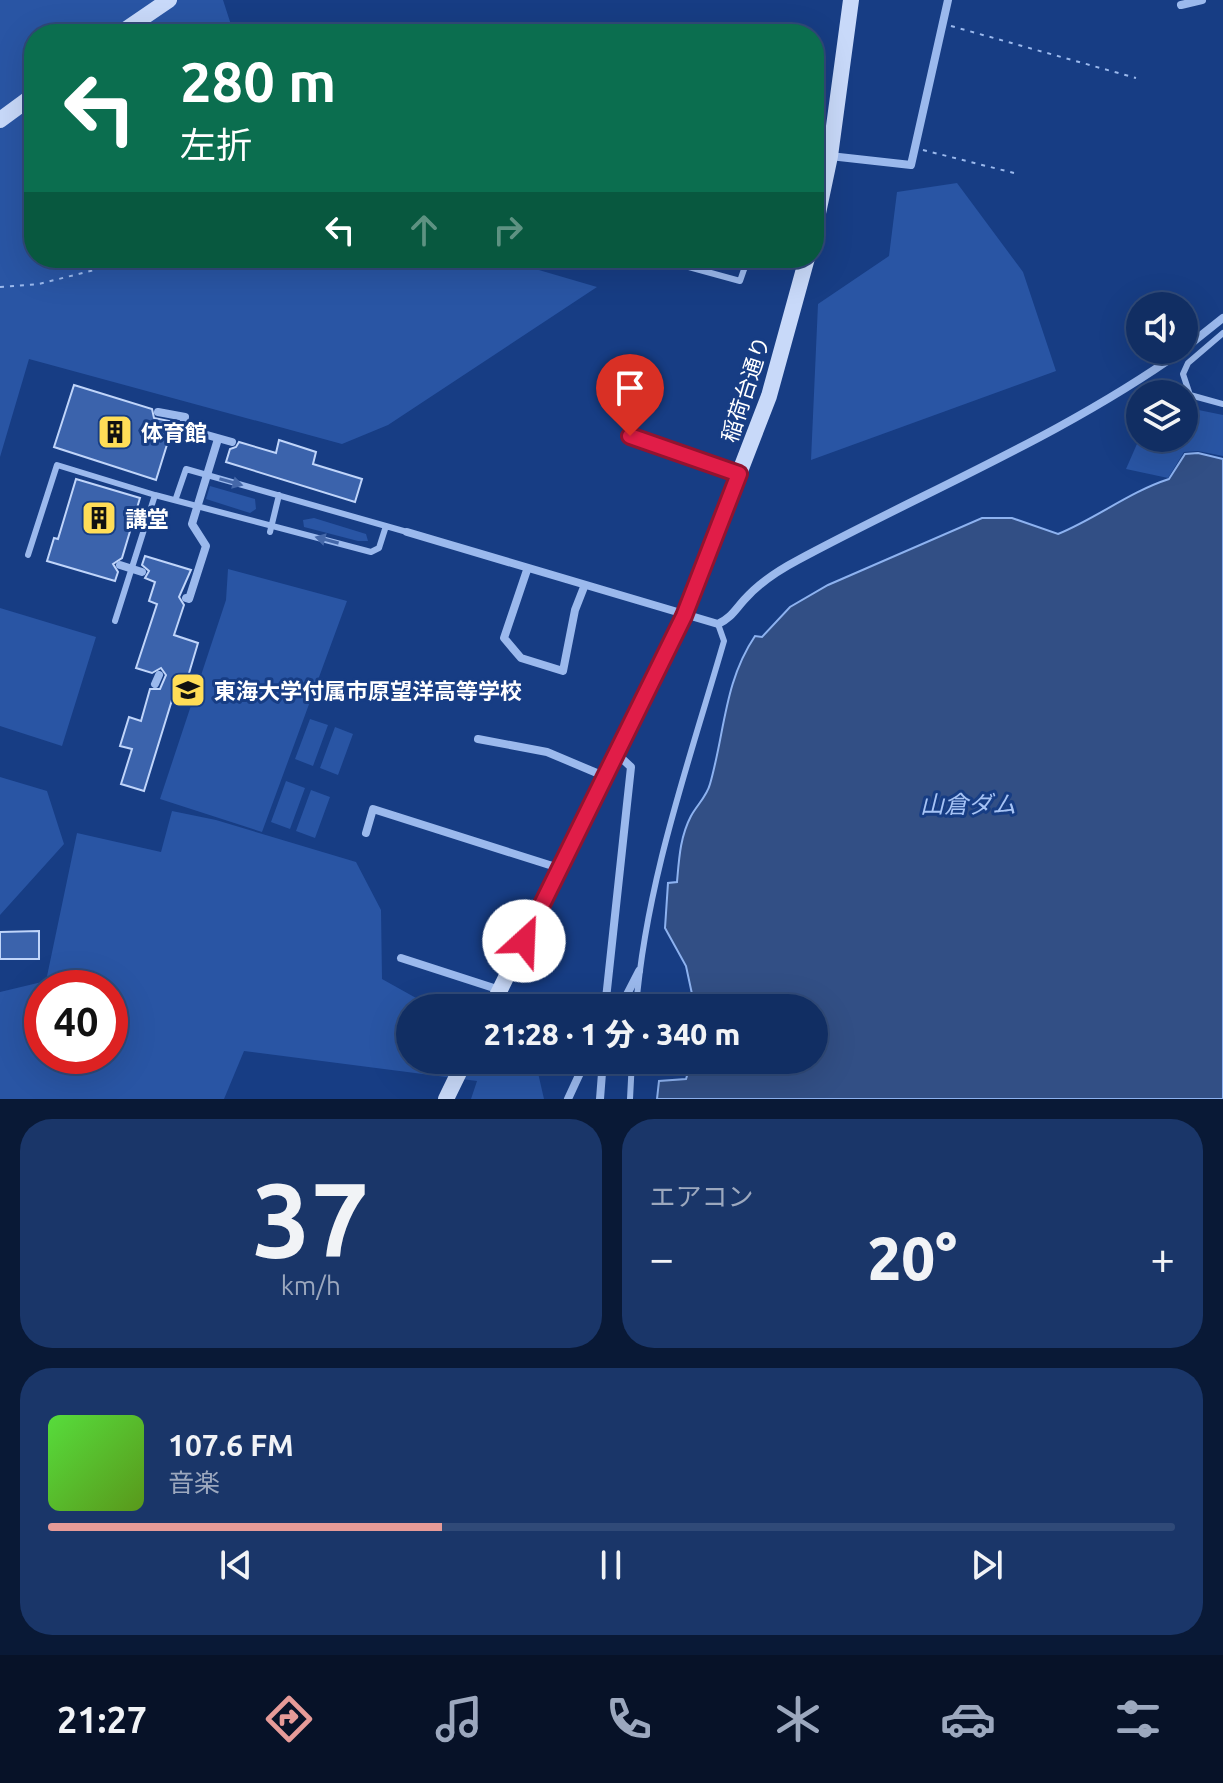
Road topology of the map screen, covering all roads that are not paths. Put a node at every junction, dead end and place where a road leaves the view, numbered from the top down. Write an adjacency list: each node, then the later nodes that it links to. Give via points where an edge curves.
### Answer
1 (169, 0): 6 (street)
2 (851, 0): 9 (street)
3 (948, 0): 9 (street, via 911,165)
4 (1202, 0): 5 (street)
5 (1181, 5)
6 (134, 24)
7 (24, 102): 8 (street)
8 (0, 120)
9 (826, 156): 10 (street)
10 (824, 169)
11 (693, 268): 12 (lane, via 740,281)
12 (745, 268)
13 (804, 268): 23 (street, 稲荷台通り, via 769,396)
14 (1223, 318): 16 (street)
15 (1223, 333): 18 (lane, via 1188,363 1183,374 1190,395)
16 (1198, 338)
17 (1161, 364): 38 (street, via 1096,405 796,561 766,580 731,618)
18 (1223, 404)
19 (158, 412): 21 (street, via 185,417 182,428)
20 (630, 436): 23 (street)
21 (218, 439): 22 (street); 35 (street, bridge, via 192,524 206,546)
22 (232, 442)
23 (739, 474): 36 (street, 稲荷台通り)
24 (155, 495): 26 (lane); 30 (lane, via 57,465); 37 (lane)
25 (279, 495): 26 (lane, one-way to 25, via 186,469); 27 (lane); 28 (lane)
26 (176, 498): 28 (lane)
27 (386, 526): 28 (lane, one-way to 28, via 379,548 371,552); 29 (lane)
28 (271, 529)
29 (407, 532): 32 (street)
30 (28, 555)
31 (120, 565): 33 (street, bridge)
32 (527, 570): 34 (street); 34 (street, via 504,638 521,658 563,671)
33 (142, 572)
34 (584, 587): 36 (street)
35 (186, 598)
36 (684, 616): 38 (street); 40 (street, 稲荷台通り)
37 (115, 621)
38 (718, 624): 45 (lane, via 724,641 662,849)
39 (478, 739): 41 (street, via 547,752)
40 (616, 752): 41 (street, 稲荷台通り); 48 (street, via 631,767)
41 (604, 776): 43 (street, 稲荷台通り)
42 (366, 833): 43 (street, via 373,809)
43 (559, 868): 46 (street, 稲荷台通り)
44 (401, 958): 46 (street)
45 (639, 971): 49 (street); 50 (lane)
46 (500, 990): 47 (street, 稲荷台通り)
47 (498, 994)
48 (607, 994)
49 (627, 994)
50 (637, 994)
51 (458, 1074): 55 (street)
52 (580, 1074): 56 (street)
53 (602, 1074): 57 (street)
54 (631, 1074): 58 (lane)
55 (446, 1099)
56 (568, 1099)
57 (600, 1099)
58 (630, 1099)

